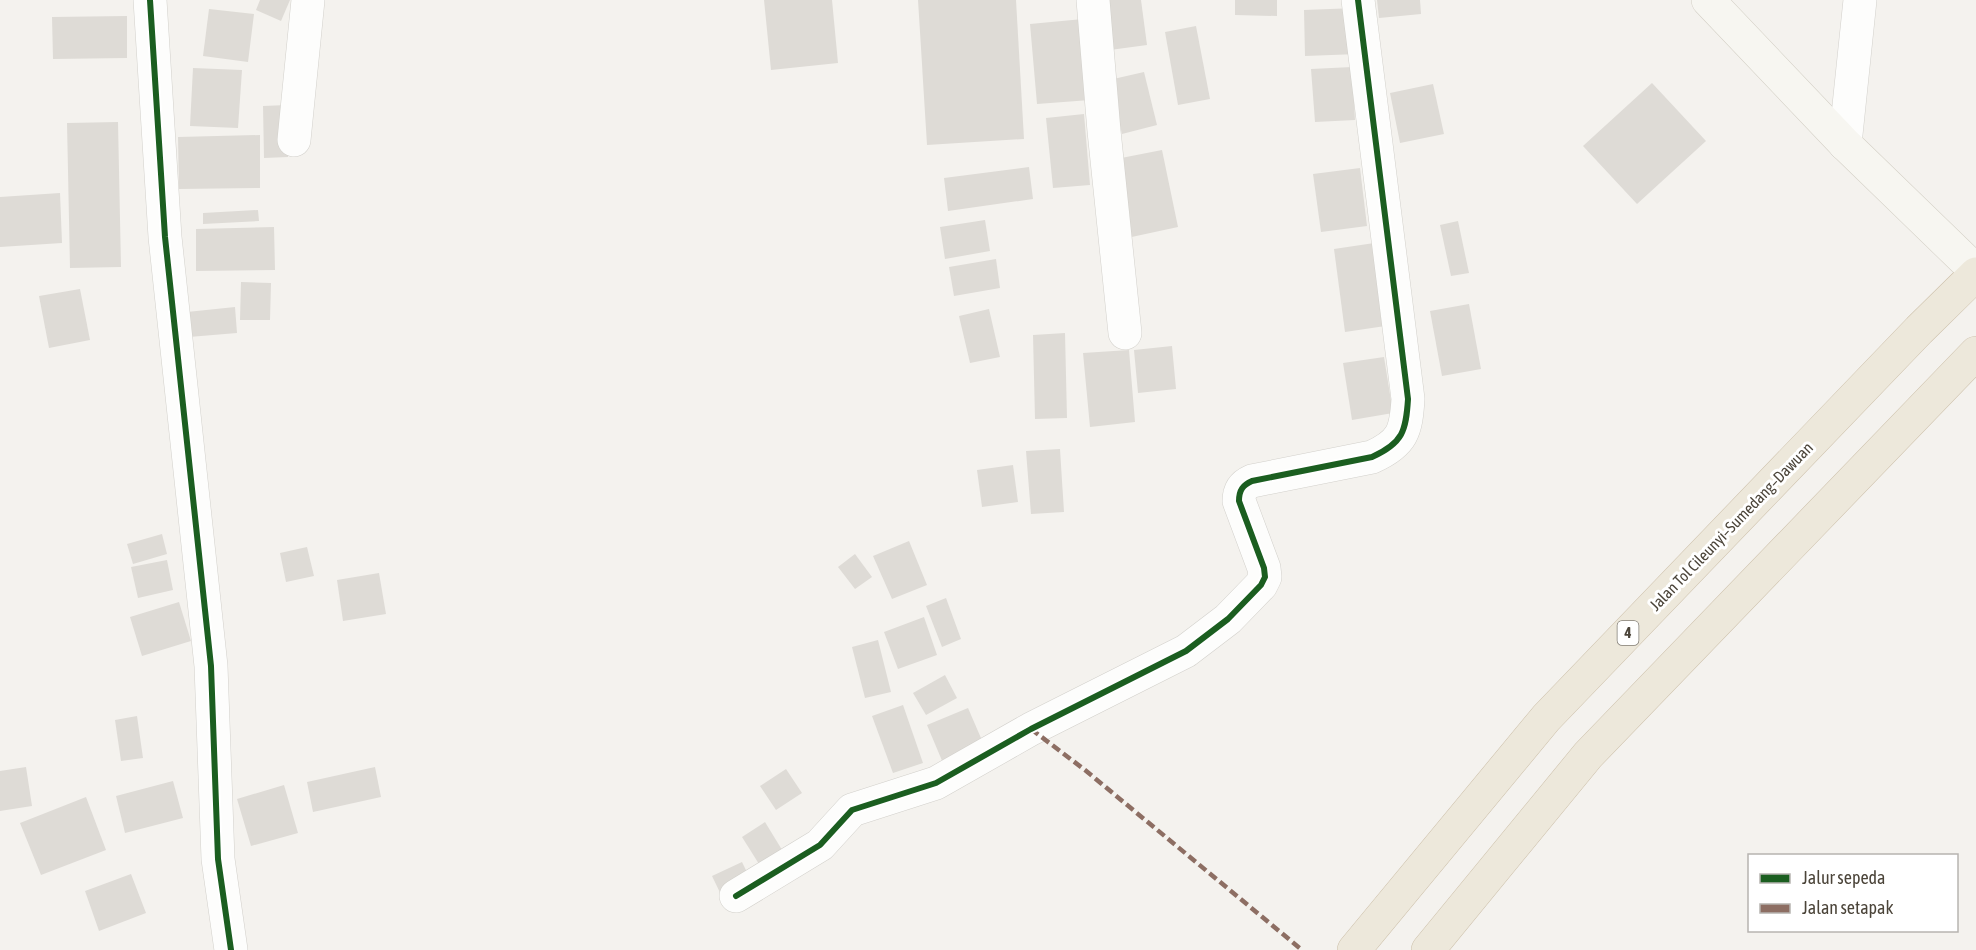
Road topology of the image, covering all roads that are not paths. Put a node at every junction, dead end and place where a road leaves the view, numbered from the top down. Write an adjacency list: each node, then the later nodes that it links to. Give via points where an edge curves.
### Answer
1 (150, 0): 13 (street, via 165,237 211,666 218,859)
2 (308, 0): 7 (street)
3 (1093, 0): 10 (street)
4 (1358, 0): 12 (street, via 1408,399 1402,436 1388,450 1372,457 1245,484 1239,501 1265,577 1228,619 1186,651 1031,729 936,783 852,810 820,845)
5 (1708, 0): 8 (street)
6 (1860, 0): 8 (street)
7 (294, 140)
8 (1845, 144): 9 (street)
9 (1976, 272): 14 (highway, Jalan Tol Cileunyi–Sumedang–Dawuan / 4, via 1546,718)
10 (1125, 333)
11 (1967, 361): 15 (highway, via 1588,756)
12 (736, 896)
13 (231, 950)
14 (1354, 950)
15 (1428, 950)

